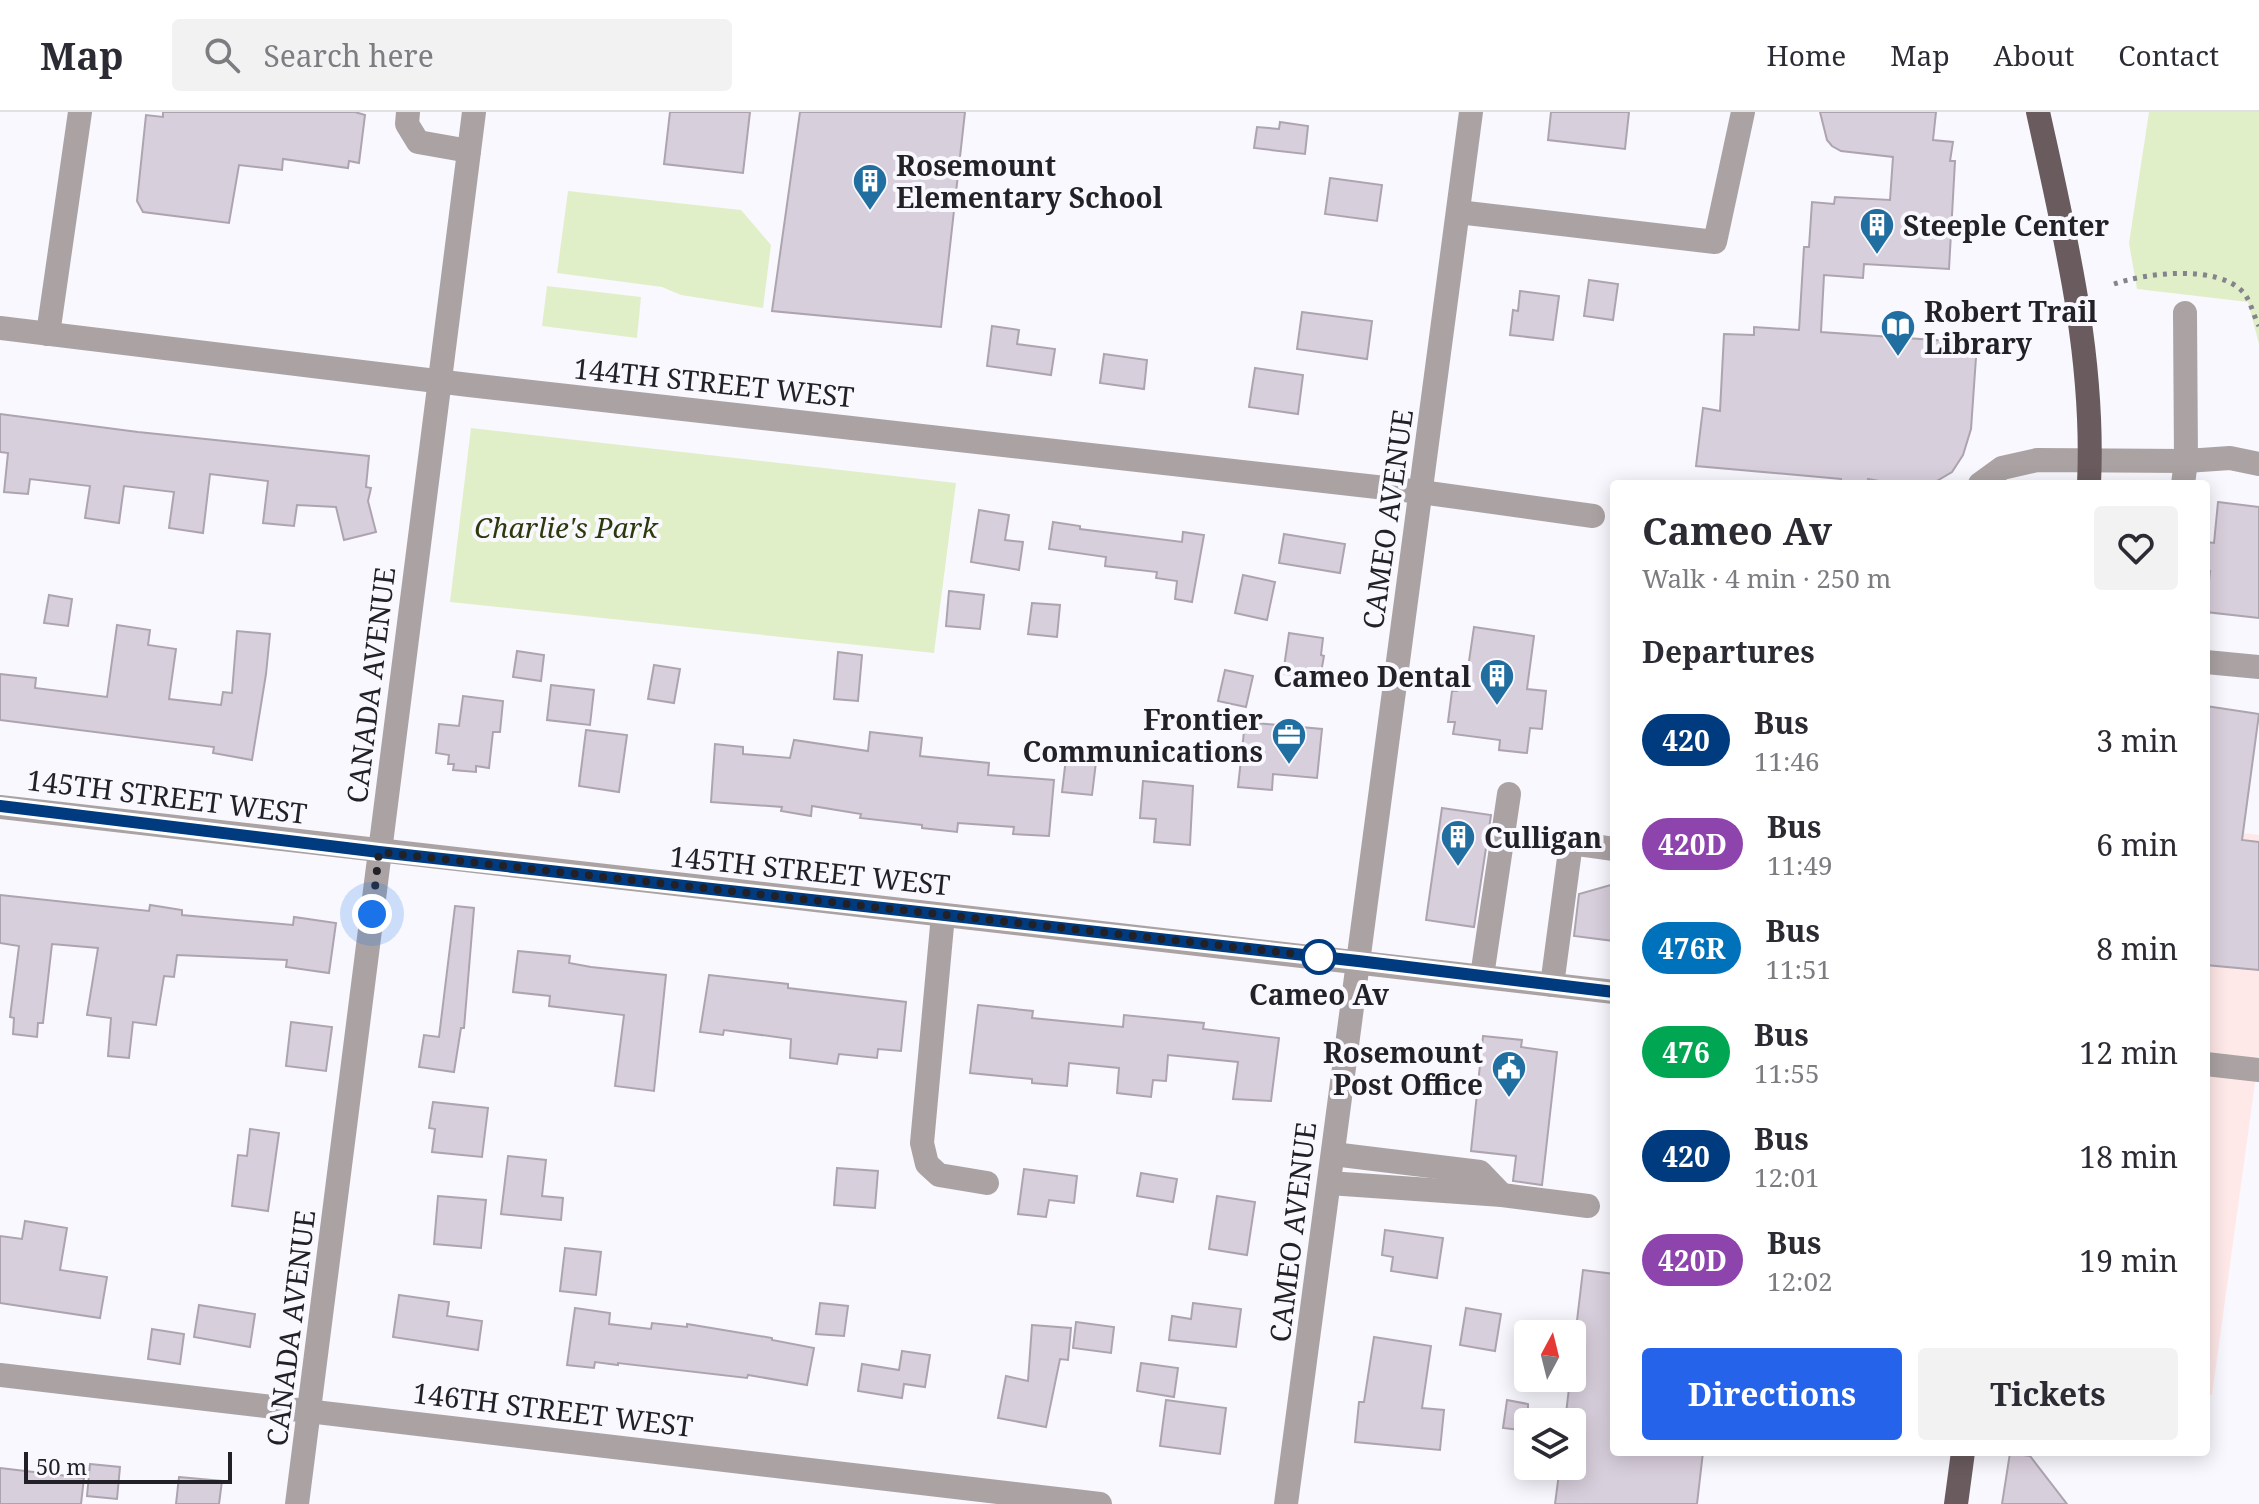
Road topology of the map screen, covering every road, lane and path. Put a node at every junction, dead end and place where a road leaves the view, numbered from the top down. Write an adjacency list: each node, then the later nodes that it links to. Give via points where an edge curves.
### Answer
1 (80, 112): 13 (street)
2 (408, 112): 7 (street, via 407,124 418,142)
3 (474, 112): 7 (street, CANADA AVENUE)
4 (1471, 112): 8 (street, CAMEO AVENUE)
5 (1743, 112): 8 (street, via 1715,242)
6 (2038, 112): 16 (main road, via 2082,332)
7 (469, 151): 14 (street, CANADA AVENUE)
8 (1458, 212): 19 (street, CAMEO AVENUE)
9 (2114, 284): 11 (path, via 2195,273 2221,279 2244,292)
10 (2185, 313): 17 (street)
11 (2259, 326)
12 (0, 328): 13 (street, 144TH STREET WEST)
13 (48, 334): 14 (street, 144TH STREET WEST)
14 (438, 381): 19 (street, 144TH STREET WEST); 26 (street, CANADA AVENUE)
15 (2259, 464): 17 (street, via 2230,458)
16 (2090, 472): 17 (street); 18 (street, via 2037,460 2017,462)
17 (2184, 473)
18 (1986, 480)
19 (1421, 492): 20 (street, 144TH STREET WEST); 28 (street, CAMEO AVENUE)
20 (1593, 516)
21 (2210, 662): 22 (street)
22 (2259, 667)
23 (1509, 794): 29 (street)
24 (0, 807): 26 (street, 145TH STREET WEST)
25 (1610, 848): 30 (street, via 1571,843)
26 (379, 852): 27 (street, 145TH STREET WEST); 40 (street, CANADA AVENUE)
27 (943, 915): 28 (street, 145TH STREET WEST); 35 (street, via 922,1143 927,1164 939,1175)
28 (1358, 961): 29 (street, 145TH STREET WEST); 34 (street, CAMEO AVENUE)
29 (1482, 976): 30 (street, 145TH STREET WEST)
30 (1552, 985): 31 (street, 145TH STREET WEST)
31 (1610, 992)
32 (2210, 1064): 33 (street)
33 (2259, 1070)
34 (1333, 1154): 36 (street, CAMEO AVENUE); 37 (street, via 1480,1172)
35 (987, 1183)
36 (1329, 1183): 37 (street); 44 (street, CAMEO AVENUE)
37 (1502, 1195): 38 (street)
38 (1588, 1206)
39 (0, 1375): 40 (street, 146TH STREET WEST)
40 (310, 1410): 42 (street, CANADA AVENUE); 43 (street, 146TH STREET WEST)
41 (1962, 1456): 45 (main road)
42 (297, 1504)
43 (1100, 1504)
44 (1286, 1504)
45 (1956, 1504)

